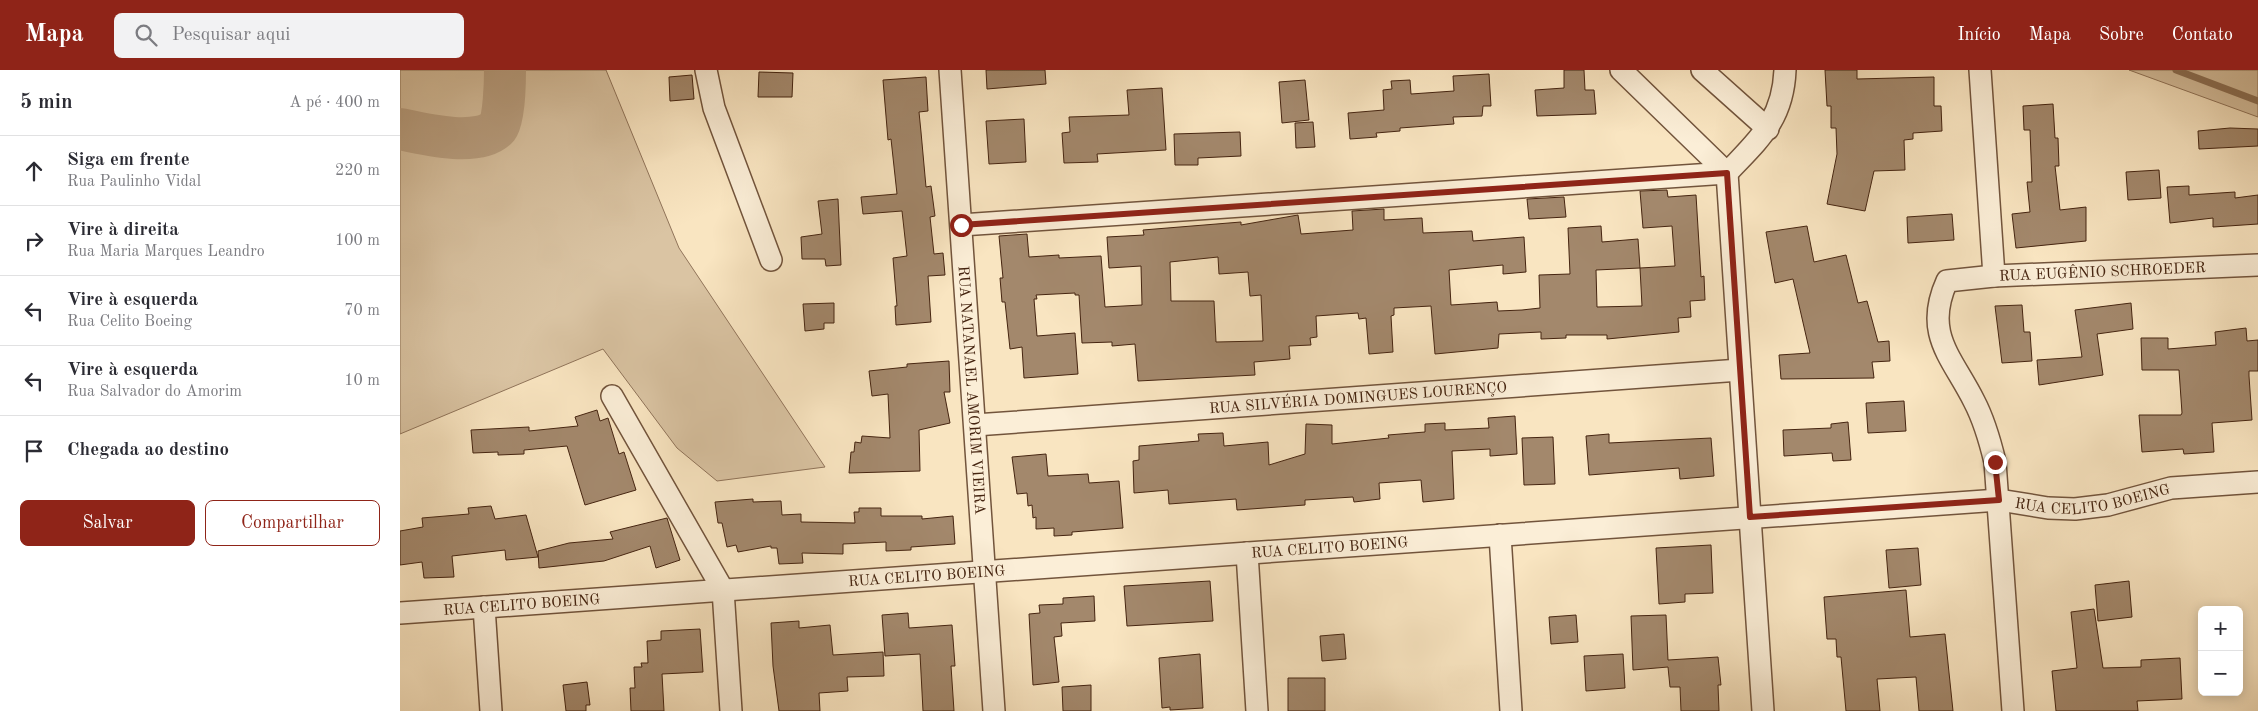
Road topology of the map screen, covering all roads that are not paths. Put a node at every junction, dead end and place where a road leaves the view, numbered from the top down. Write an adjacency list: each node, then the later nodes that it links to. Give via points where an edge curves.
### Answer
1 (706, 70): 10 (street, via 714,108)
2 (950, 70): 9 (street, RUA NATANAEL AMORIM VIEIRA)
3 (1621, 70): 8 (street)
4 (1702, 70): 7 (street)
5 (1785, 70): 7 (street, via 1780,106)
6 (1980, 70): 12 (street)
7 (1768, 129): 8 (street)
8 (1727, 173): 9 (street); 13 (street)
9 (961, 225): 15 (street, RUA NATANAEL AMORIM VIEIRA)
10 (771, 260)
11 (2258, 265): 12 (street, RUA EUGÊNIO SCHROEDER)
12 (1994, 276): 18 (street, RUA EUGÊNIO SCHROEDER, via 1947,281 1939,299 1938,322 1944,350 1974,400 1987,430)
13 (1740, 370): 15 (street, RUA SILVÉRIA DOMINGUES LOURENÇO); 19 (street)
14 (612, 396): 23 (street)
15 (975, 425): 22 (street, RUA NATANAEL AMORIM VIEIRA)
16 (2258, 482): 17 (street); 18 (street, RUA CELITO BOEING, via 2171,488 2075,510)
17 (2258, 492)
18 (1999, 500): 19 (street, RUA CELITO BOEING); 32 (street)
19 (1750, 517): 20 (street, RUA CELITO BOEING); 31 (street)
20 (1500, 535): 21 (street, RUA CELITO BOEING); 30 (street)
21 (1247, 553): 22 (street, RUA CELITO BOEING); 29 (street)
22 (985, 572): 23 (street, RUA CELITO BOEING); 28 (street, RUA NATANAEL AMORIM VIEIRA)
23 (723, 590): 24 (street, RUA CELITO BOEING); 27 (street)
24 (484, 607): 25 (street, RUA CELITO BOEING); 26 (street)
25 (400, 613)
26 (491, 711)
27 (731, 711)
28 (994, 711)
29 (1257, 711)
30 (1512, 711)
31 (1763, 711)
32 (2013, 711)

